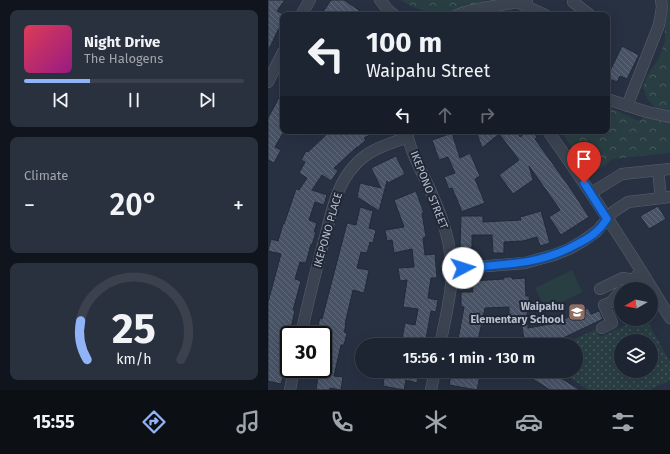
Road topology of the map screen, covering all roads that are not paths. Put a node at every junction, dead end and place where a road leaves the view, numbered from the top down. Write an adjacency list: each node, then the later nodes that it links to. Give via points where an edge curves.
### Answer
1 (310, 0): 6 (street)
2 (380, 0): 7 (street)
3 (661, 0): 14 (street, via 659,25)
4 (522, 1): 8 (street); 9 (street)
5 (572, 1): 10 (street)
6 (303, 12)
7 (390, 12)
8 (465, 12)
9 (540, 12)
10 (586, 12)
11 (280, 58): 12 (street)
12 (268, 82)
13 (610, 100): 14 (street)
14 (627, 106): 15 (street)
15 (670, 117)
16 (408, 134): 23 (street, IKEPONO STREET, via 410,146 443,220); 29 (street, IKEPONO PLACE, via 366,155 343,181 318,263)
17 (550, 134): 20 (street)
18 (670, 169): 19 (street)
19 (658, 170): 20 (street, via 622,174); 21 (street)
20 (591, 193): 22 (street)
21 (665, 197): 22 (street, via 628,202)
22 (607, 219): 23 (street, via 597,231 583,241 554,255 525,263); 24 (street)
23 (451, 269): 31 (street, IKEPONO STREET, via 451,284)
24 (642, 271): 25 (street); 28 (street)
25 (633, 280): 26 (street, via 623,278)
26 (600, 289)
27 (614, 298): 30 (street, via 604,305 612,323)
28 (670, 318)
29 (303, 326)
30 (602, 328)
31 (441, 338)
32 (292, 378): 34 (street)
33 (434, 378): 35 (street)
34 (290, 390)
35 (431, 390)

